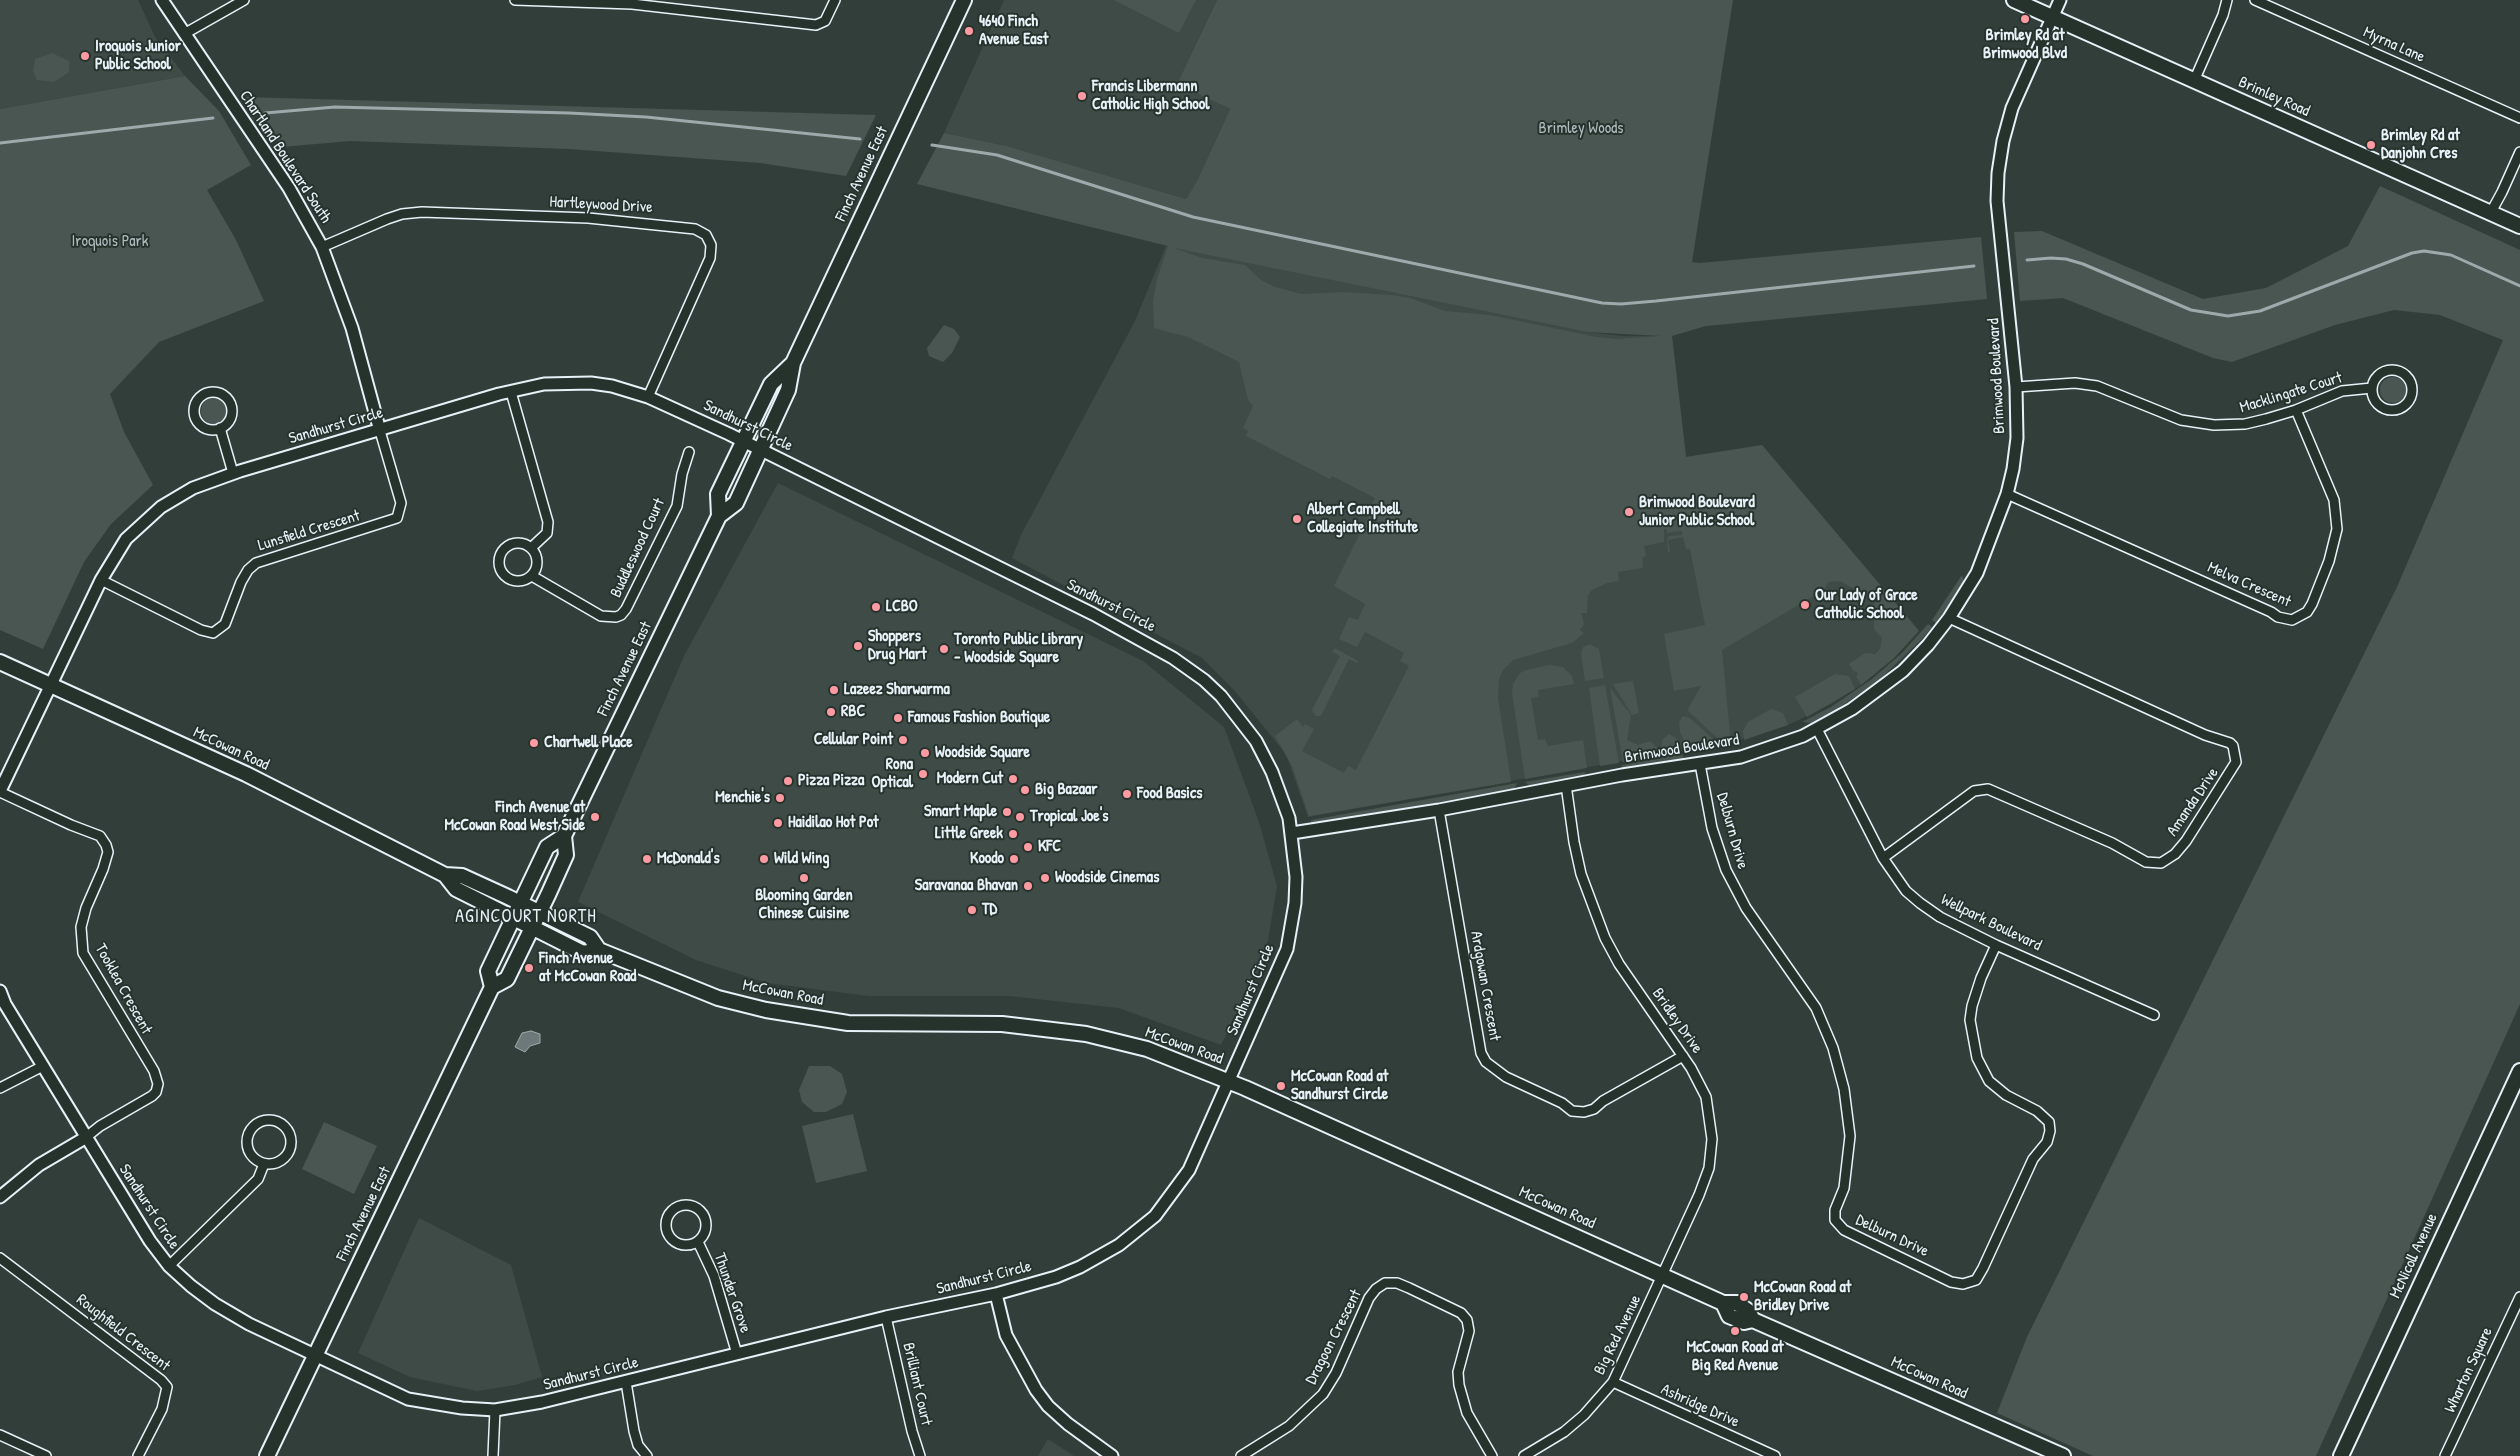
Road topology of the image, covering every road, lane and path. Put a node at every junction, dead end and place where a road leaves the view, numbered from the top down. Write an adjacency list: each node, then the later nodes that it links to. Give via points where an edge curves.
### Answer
1 (162, 0): 12 (street, Chartland Boulevard South)
2 (244, 0): 12 (street)
3 (515, 0): 4 (street)
4 (552, 0): 5 (street, via 632,4 816,25 825,21)
5 (835, 0)
6 (964, 0): 19 (main road, Finch Avenue East)
7 (2014, 0): 11 (main road, Brimley Road)
8 (2060, 0): 11 (street, Brimwood Boulevard)
9 (2227, 0): 13 (street)
10 (2255, 0): 14 (street, Myrna Lane)
11 (2053, 18): 13 (main road, Brimley Road); 20 (street, Brimwood Boulevard, via 2010,115 1998,172 1997,201)
12 (184, 34): 18 (street, Chartland Boulevard South, via 289,188)
13 (2194, 81): 16 (main road, Brimley Road)
14 (2520, 118)
15 (2520, 152): 16 (street)
16 (2490, 214): 17 (main road, Brimley Road)
17 (2520, 226)
18 (322, 247): 23 (street, Hartleywood Drive, via 394,217 422,212 588,218 695,229 706,235 711,245 710,258); 26 (street, Chartland Boulevard South, via 352,328)
19 (792, 363): 27 (main road, Finch Avenue East, via 771,384); 28 (main road, Finch Avenue East, via 788,390)
20 (2016, 387): 24 (street, Macklingate Court, via 2075,383 2097,386 2181,420 2214,425 2245,424); 31 (street, Brimwood Boulevard, via 2017,438)
21 (2372, 388): 21 (street, via 2372,395 2380,406 2393,410 2410,401 2413,388 2407,376 2396,370 2382,372); 24 (street, Macklingate Court, via 2342,391)
22 (511, 392): 23 (street, Sandhurst Circle, via 544,384 591,383); 26 (street, Sandhurst Circle); 33 (street, via 548,522 547,533)
23 (648, 396): 27 (street, Sandhurst Circle)
24 (2296, 410): 31 (street, Melva Crescent, via 2334,500 2337,530 2312,604 2307,612 2292,620 2278,618 2271,612)
25 (220, 428): 25 (street, via 226,425 232,414 230,402 221,393 209,392 195,404 195,416 202,426 214,430); 30 (street)
26 (380, 431): 30 (street, Sandhurst Circle); 35 (street, Lunsfield Crescent, via 401,503 396,518 256,563 241,582 225,624 213,633)
27 (744, 441): 28 (street, Sandhurst Circle); 32 (main road, Finch Avenue East, via 718,494)
28 (761, 450): 32 (main road, Finch Avenue East, via 736,502); 44 (street, Sandhurst Circle, via 1093,614 1173,658 1204,680 1221,696 1256,741 1272,772)
29 (689, 452): 34 (street, Buddleswood Court, via 677,506 621,615 601,616)
30 (233, 473): 35 (street, Sandhurst Circle, via 194,488 161,507 126,539)
31 (2007, 494): 36 (street, Brimwood Boulevard, via 1977,573)
32 (719, 516): 45 (main road, Finch Avenue East)
33 (531, 548): 34 (street, via 537,558 536,571); 34 (street, via 519,543 506,546 498,564 503,576 512,581 523,581)
34 (532, 576)
35 (101, 580): 38 (street, Sandhurst Circle)
36 (1949, 618): 39 (street, Brimwood Boulevard, via 1903,671 1852,709); 46 (street, Amanda Drive, via 2205,735 2230,743 2236,762 2186,840 2175,854 2161,863 2146,862 2112,843 1988,789 1974,791)
37 (0, 662): 38 (main road, McCowan Road)
38 (50, 686): 42 (street, Sandhurst Circle); 47 (main road, McCowan Road, via 246,774)
39 (1817, 729): 40 (street, Brimwood Boulevard, via 1741,757); 46 (street, Wellpark Boulevard)
40 (1700, 764): 41 (street, Brimwood Boulevard); 52 (street, Delburn Drive, via 1712,828 1726,870 1746,908 1816,1008 1834,1048 1850,1136 1844,1188 1835,1210 1835,1220 1844,1230 1952,1282 1963,1284 1976,1280 1984,1268 2033,1159 2047,1142 2050,1131 2050,1122 1989,1081 1977,1058 1970,1020 1972,1006)
41 (1566, 785): 43 (street, Brimwood Boulevard); 57 (street, Bridley Drive, via 1581,874 1605,938 1619,964)
42 (0, 792): 62 (street, Tooklea Crescent, via 100,836 108,852 81,927 83,953 154,1071 158,1084 152,1096)
43 (1440, 810): 44 (street, Brimwood Boulevard); 57 (street, Ardgowan Crescent, via 1481,1053 1486,1062 1506,1077 1562,1103 1572,1111 1584,1112)
44 (1292, 833): 60 (street, Sandhurst Circle, via 1296,877 1287,950)
45 (564, 836): 48 (main road, Finch Avenue East, via 547,847); 49 (main road, Finch Avenue East, via 566,855)
46 (1883, 858): 52 (street, Wellpark Boulevard, via 1920,903 1940,917)
47 (445, 875): 48 (main road, McCowan Road, via 462,876); 50 (main road, McCowan Road, via 456,889)
48 (521, 904): 49 (main road, McCowan Road); 50 (main road, Finch Avenue East)
49 (539, 912): 51 (main road, Finch Avenue East); 53 (main road, McCowan Road, via 590,937)
50 (514, 919): 51 (main road, McCowan Road); 54 (main road, Finch Avenue East, via 488,971)
51 (532, 928): 53 (main road, McCowan Road, via 583,953); 54 (main road, Finch Avenue East, via 507,979)
52 (1996, 944): 56 (street, Wellpark Boulevard)
53 (599, 950): 60 (main road, McCowan Road, via 691,989 766,1010 848,1023 1002,1024 1086,1034 1147,1049)
54 (492, 988): 73 (main road, Finch Avenue East)
55 (0, 991): 58 (street, Sandhurst Circle, via 4,1004)
56 (2154, 1015)
57 (1683, 1056): 68 (street, Bridley Drive, via 1706,1098 1712,1139 1709,1168)
58 (43, 1066): 61 (street); 62 (street, Sandhurst Circle)
59 (2520, 1071): 90 (main road, McNicoll Avenue)
60 (1230, 1081): 68 (main road, McCowan Road); 69 (street, Sandhurst Circle, via 1189,1170 1156,1216 1119,1245 1080,1267)
61 (0, 1088)
62 (85, 1138): 64 (street, via 39,1165); 67 (street, Sandhurst Circle)
63 (264, 1164): 63 (street, via 280,1162 291,1147 285,1126 271,1120 256,1124 247,1136 246,1143 252,1156); 67 (street, via 258,1179)
64 (0, 1197)
65 (698, 1242): 65 (street, via 707,1223 703,1212 688,1204 674,1207 665,1221 671,1239 679,1244); 72 (street, Thunder Grove, via 714,1276)
66 (0, 1258): 79 (street, Roughfield Crescent, via 167,1387 162,1409)
67 (169, 1266): 73 (street, Sandhurst Circle, via 215,1304)
68 (1662, 1276): 75 (street, Big Red Avenue); 89 (main road, McCowan Road, via 1723,1304 1729,1316 1744,1322 1754,1320)
69 (996, 1294): 71 (street, Sandhurst Circle); 84 (street, via 1006,1335 1036,1390 1068,1424)
70 (2520, 1297): 91 (street, Wharton Square)
71 (886, 1318): 72 (street, Sandhurst Circle); 83 (street, Brilliant Court)
72 (737, 1354): 74 (street, Sandhurst Circle)
73 (316, 1356): 76 (street, Sandhurst Circle, via 415,1401); 80 (main road, Finch Avenue East)
74 (626, 1382): 76 (street, Sandhurst Circle); 82 (street, via 634,1431)
75 (1613, 1382): 87 (street, Big Red Avenue, via 1564,1432); 88 (street, Ashridge Drive)
76 (495, 1410): 81 (street)
77 (0, 1434): 78 (street)
78 (46, 1456)
79 (138, 1456)
80 (267, 1456)
81 (493, 1456)
82 (646, 1456)
83 (920, 1456)
84 (1112, 1456)
85 (1241, 1456): 86 (street, Dragoon Crescent, via 1289,1426 1323,1394 1336,1373 1369,1298 1376,1288 1385,1283 1409,1288 1461,1313 1467,1320 1469,1331 1458,1372 1459,1385 1467,1413)
86 (1492, 1456)
87 (1524, 1456)
88 (1775, 1456)
89 (2063, 1456)
90 (2342, 1456)
91 (2446, 1456)

